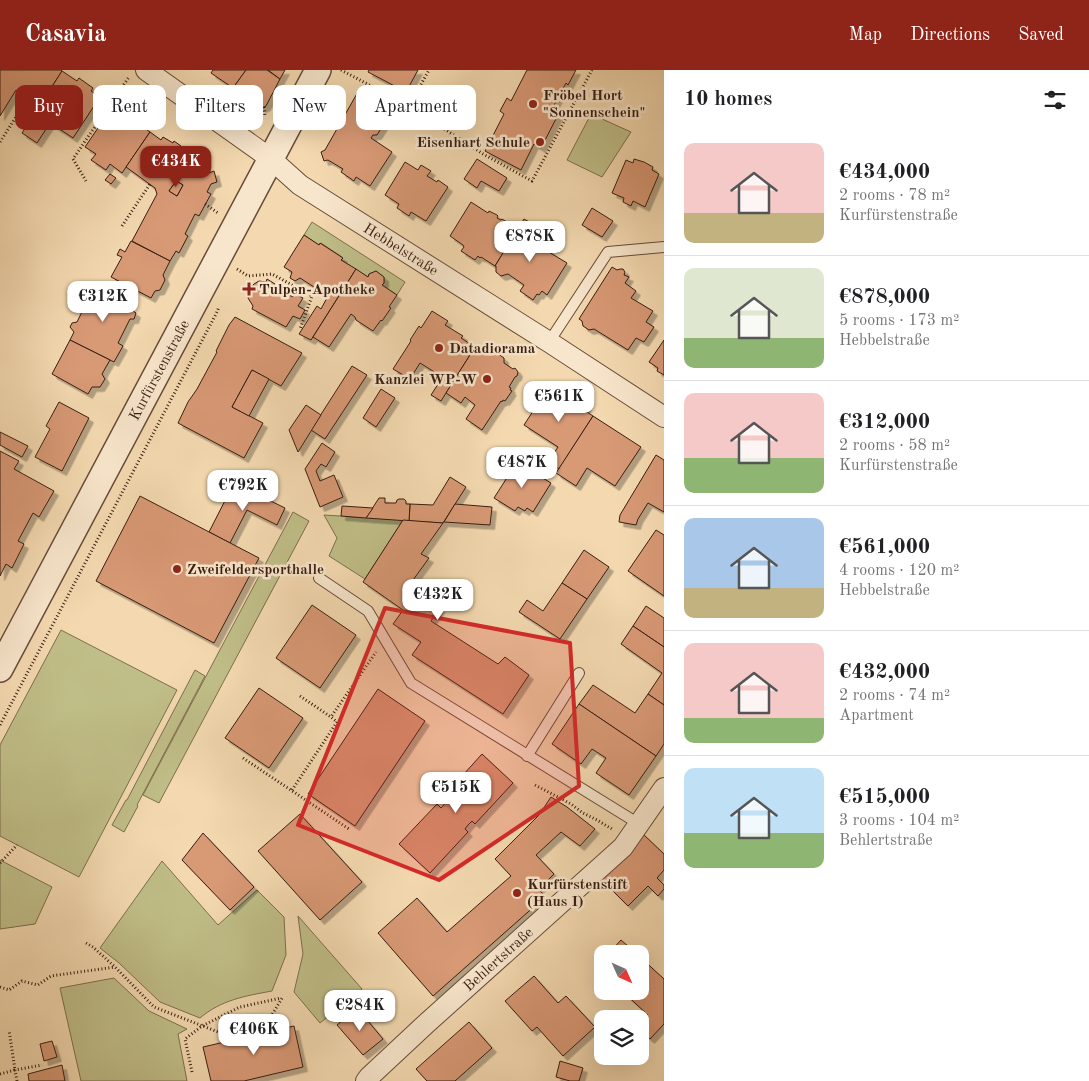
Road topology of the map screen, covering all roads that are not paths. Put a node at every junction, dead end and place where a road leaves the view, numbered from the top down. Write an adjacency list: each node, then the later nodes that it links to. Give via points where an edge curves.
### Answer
1 (146, 70): 3 (street, Hebbelstraße)
2 (318, 70): 3 (street, Kurfürstenstraße)
3 (271, 159): 5 (street, Hebbelstraße, via 300,185); 8 (street, Kurfürstenstraße)
4 (664, 247): 5 (lane, via 608,252)
5 (549, 342): 6 (street, Hebbelstraße)
6 (664, 417)
7 (319, 578): 10 (lane, via 368,610 411,683)
8 (0, 670)
9 (580, 673): 10 (lane)
10 (527, 756): 12 (lane)
11 (664, 788): 12 (street, Behlertstraße)
12 (634, 832): 13 (street, Behlertstraße, via 623,848)
13 (366, 1081)

